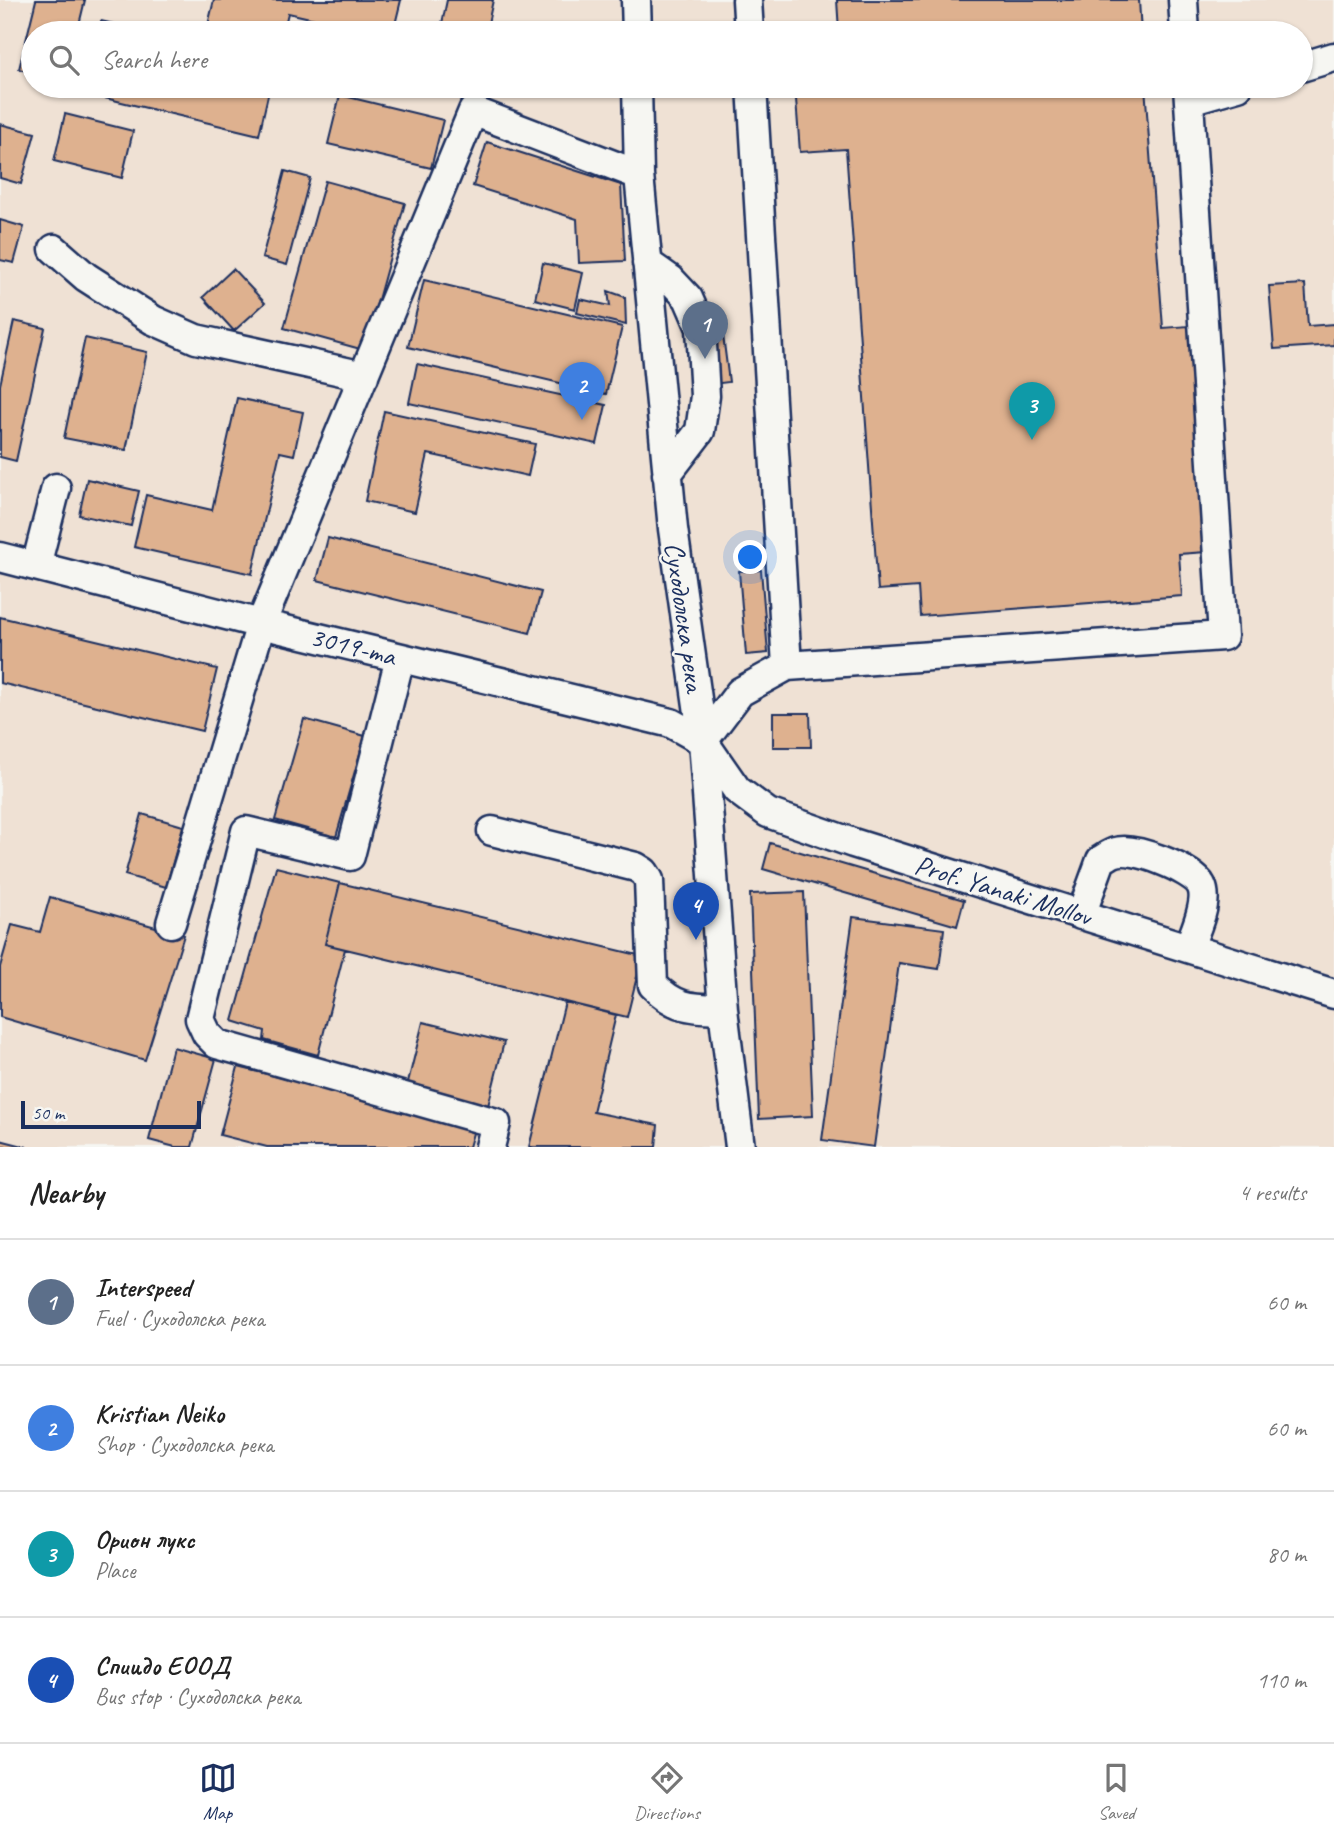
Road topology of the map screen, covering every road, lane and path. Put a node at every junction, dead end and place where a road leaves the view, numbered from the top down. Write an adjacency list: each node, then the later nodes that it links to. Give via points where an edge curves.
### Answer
1 (636, 0): 4 (street)
2 (747, 0): 5 (street)
3 (1183, 0): 6 (street)
4 (637, 21)
5 (748, 21)
6 (1184, 21)
7 (1334, 58): 8 (street)
8 (1313, 64)
9 (637, 98): 12 (street, Суходолска река)
10 (753, 98): 22 (street)
11 (1189, 98): 22 (street, via 1223,636)
12 (639, 175): 14 (street, Суходолска река); 15 (street, via 473,111)
13 (54, 250): 15 (street, via 86,278 153,320 196,339)
14 (647, 263): 16 (street, Суходолска река); 16 (street, via 688,298 701,327 705,396 700,431)
15 (364, 376): 20 (street)
16 (667, 474): 23 (street, Суходолска река)
17 (56, 488): 19 (street)
18 (0, 557): 19 (street, 3019-та)
19 (36, 566): 20 (street, 3019-та)
20 (261, 624): 21 (street, 3019-та); 26 (street)
21 (400, 658): 23 (street, 3019-та, via 671,723); 30 (street, via 350,856 246,831 200,1019 217,1044 496,1123)
22 (787, 666): 23 (street, via 740,692)
23 (703, 741): 25 (street, Prof. Yanaki Mollov, via 737,790 768,813); 29 (street, Суходолска река)
24 (492, 831): 29 (street, via 644,872 649,880 653,985 667,999 688,1008)
25 (1081, 915): 27 (street, Prof. Yanaki Mollov); 27 (street, via 1101,860 1117,851 1137,852 1190,873 1201,885 1204,901)
26 (171, 923)
27 (1189, 948): 28 (street, Prof. Yanaki Mollov)
28 (1334, 994)
29 (723, 1009): 31 (street, Суходолска река)
30 (490, 1147)
31 (740, 1147)

